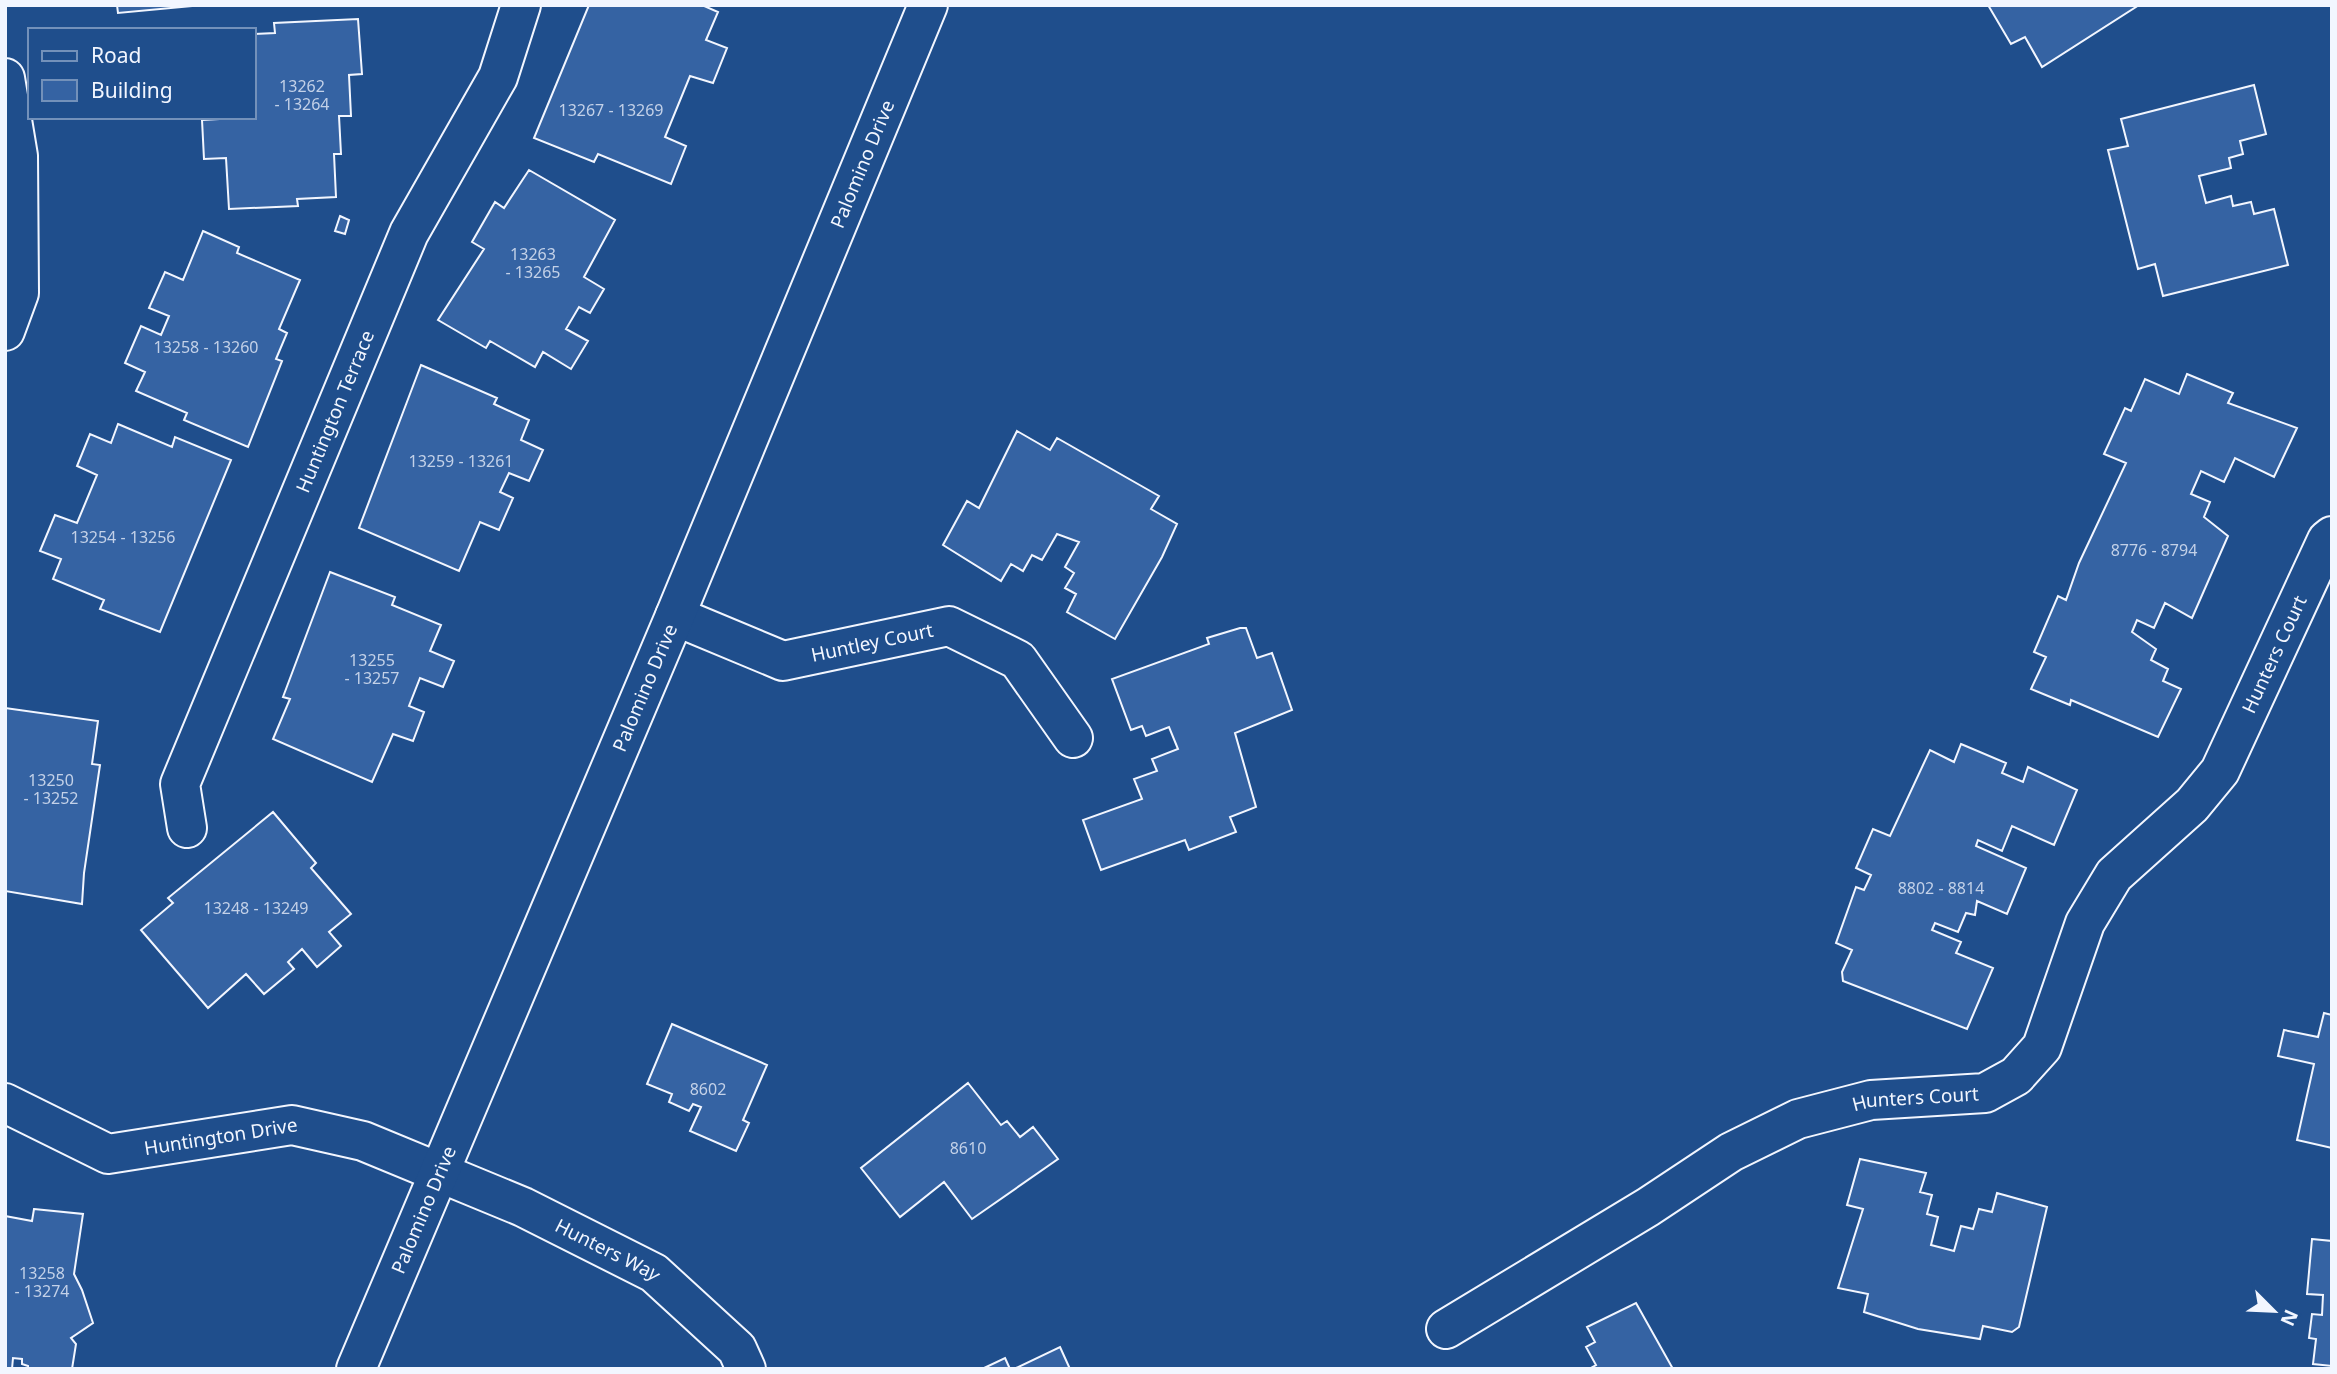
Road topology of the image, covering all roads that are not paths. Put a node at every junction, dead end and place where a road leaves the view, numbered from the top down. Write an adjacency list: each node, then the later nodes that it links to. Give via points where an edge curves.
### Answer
1 (521, 5): 8 (street, Huntington Terrace, via 498,78 409,233 180,784)
2 (928, 5): 6 (street, Palomino Drive)
3 (5, 78): 4 (street, via 18,156 19,293)
4 (5, 331)
5 (2332, 536): 11 (street, Hunters Court, via 2220,771 2192,805 2114,875 2085,923 2042,1047 2017,1076 1984,1093 1871,1100 1798,1119 1731,1152)
6 (676, 616): 7 (street, Huntley Court, via 783,661 949,626 1018,660); 10 (street, Palomino Drive)
7 (1073, 738)
8 (187, 828)
9 (5, 1103): 10 (street, Huntington Drive, via 108,1154 292,1125 363,1141)
10 (440, 1171): 12 (street, Palomino Drive); 13 (street, Hunters Way, via 654,1273 737,1349)
11 (1446, 1329)
12 (356, 1369)
13 (747, 1369)

